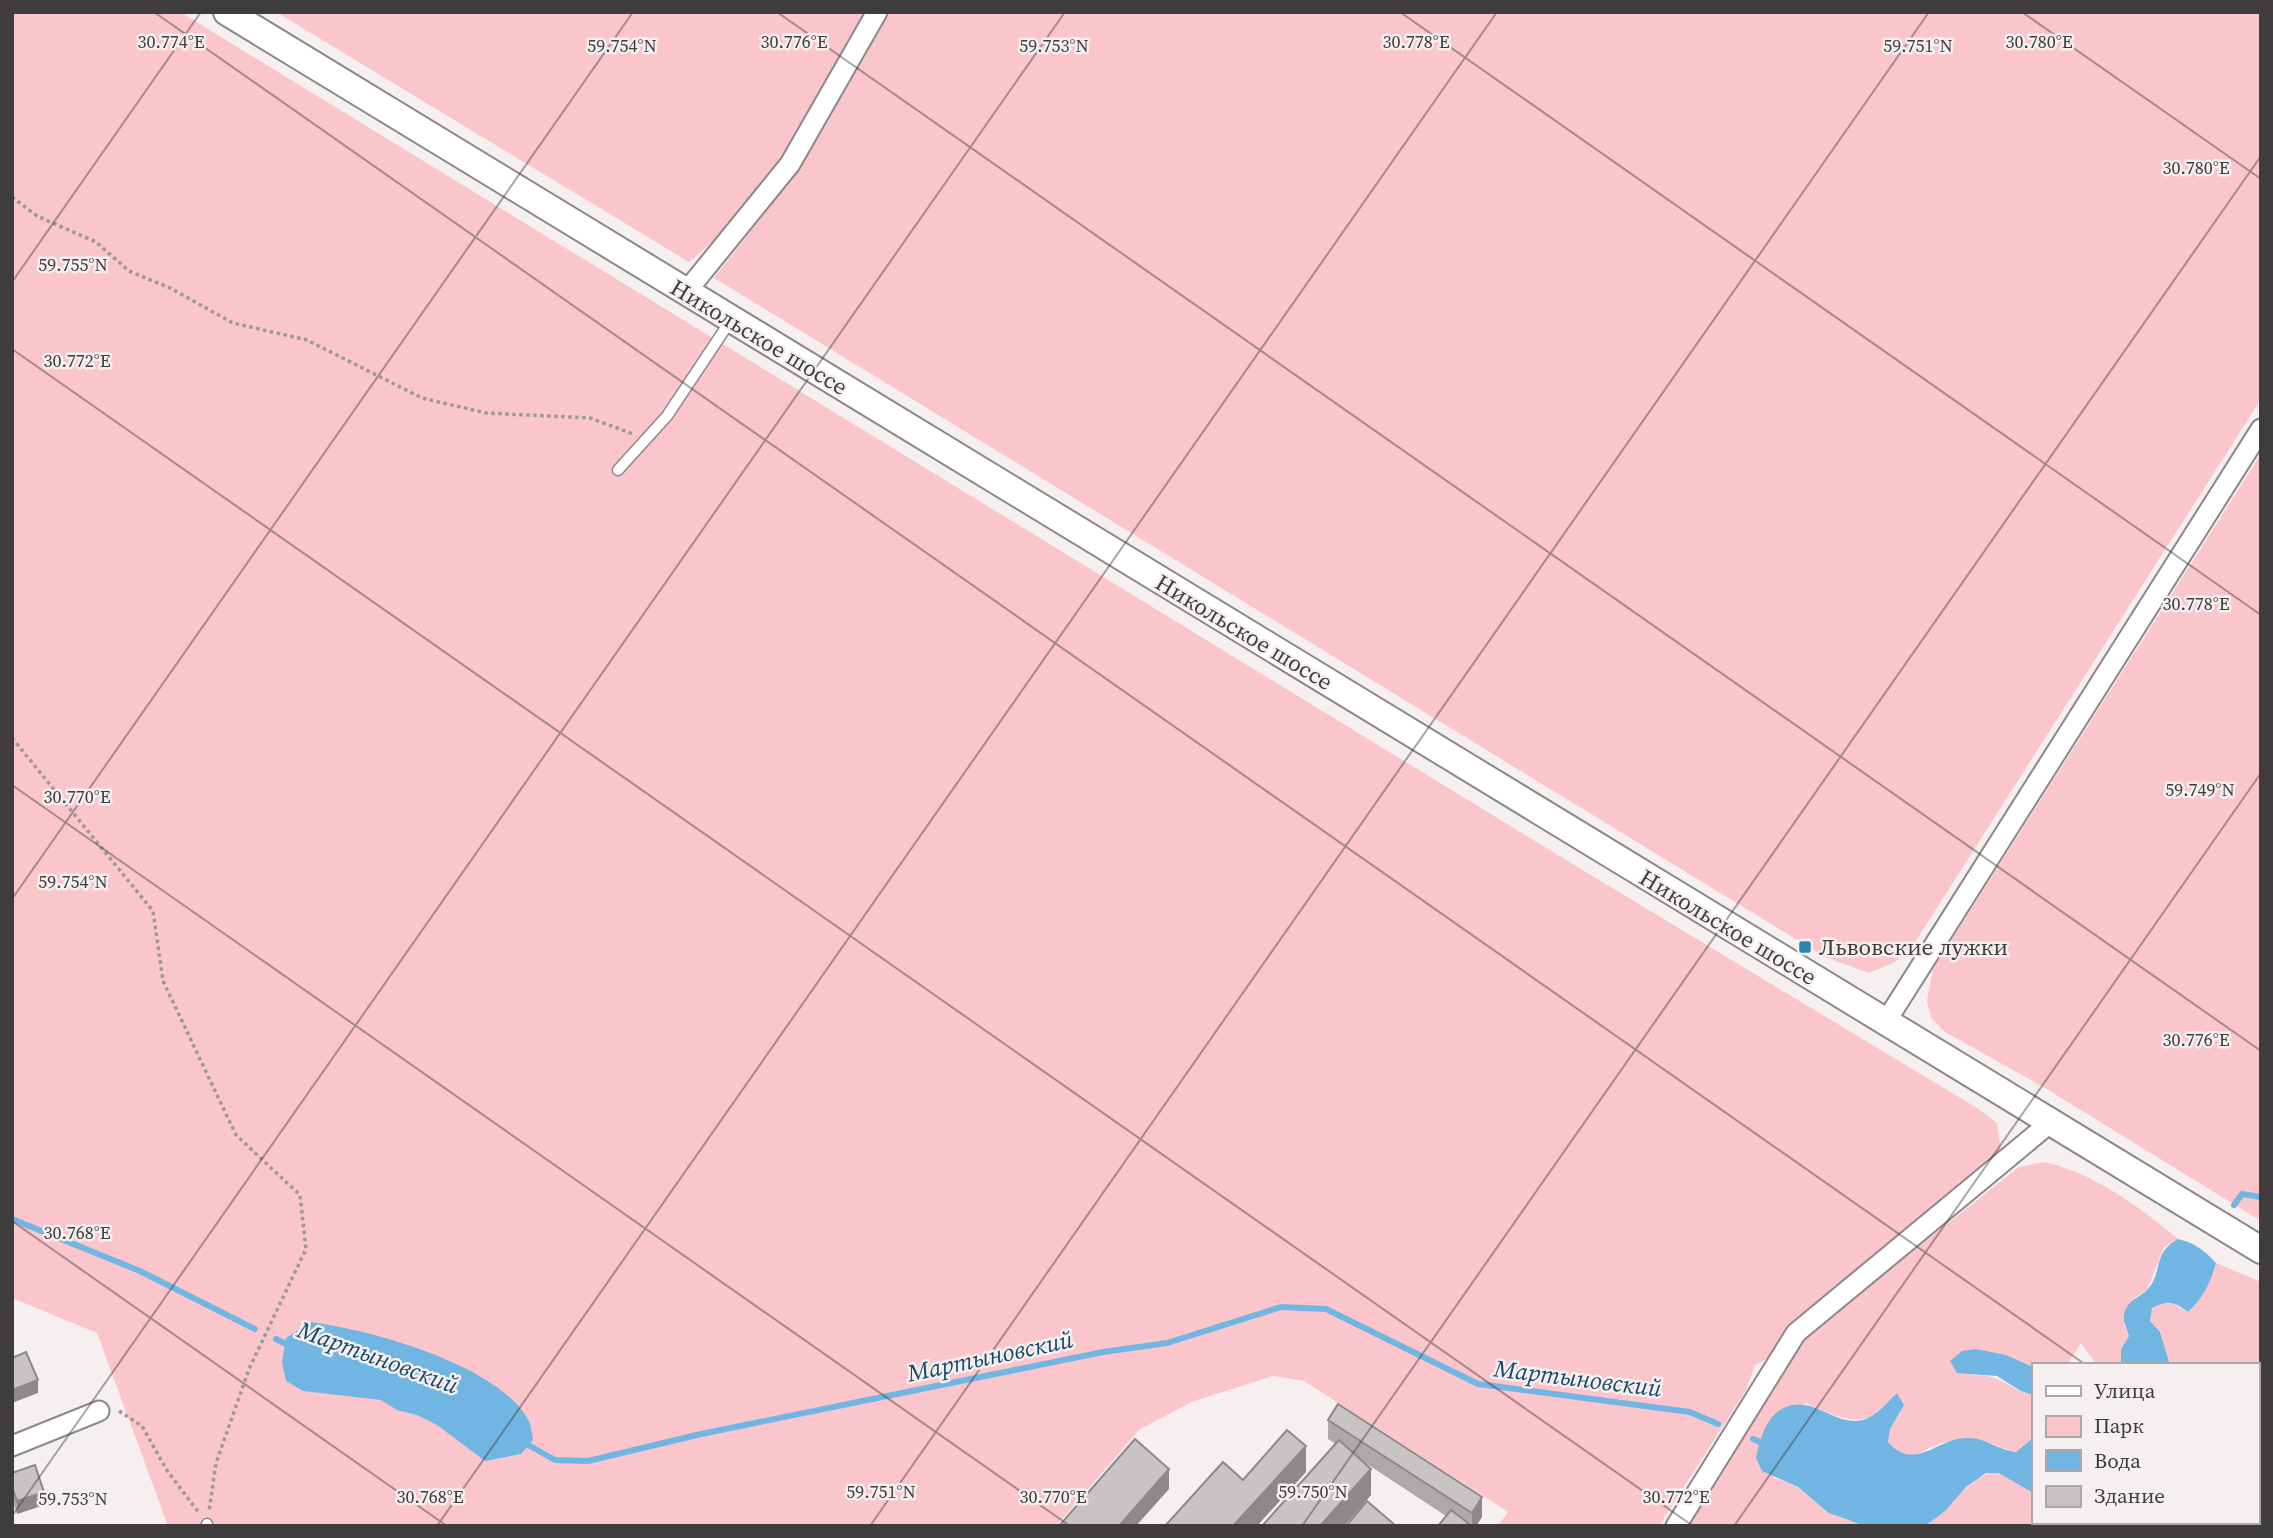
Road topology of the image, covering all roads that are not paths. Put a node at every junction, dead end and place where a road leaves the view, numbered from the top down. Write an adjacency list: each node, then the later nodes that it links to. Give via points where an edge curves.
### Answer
1 (227, 12): 3 (main road, Никольское шоссе)
2 (877, 12): 3 (street, via 790,164)
3 (686, 292): 4 (main road, Никольское шоссе)
4 (731, 320): 6 (lane, via 667,416); 7 (main road, Никольское шоссе)
5 (2261, 429): 7 (street)
6 (618, 470)
7 (1885, 1023): 8 (main road, Никольское шоссе)
8 (2051, 1122): 9 (main road, Никольское шоссе); 12 (street, via 1796,1333)
9 (2261, 1250)
10 (106, 1411): 11 (street)
11 (12, 1446)
12 (1676, 1526)

